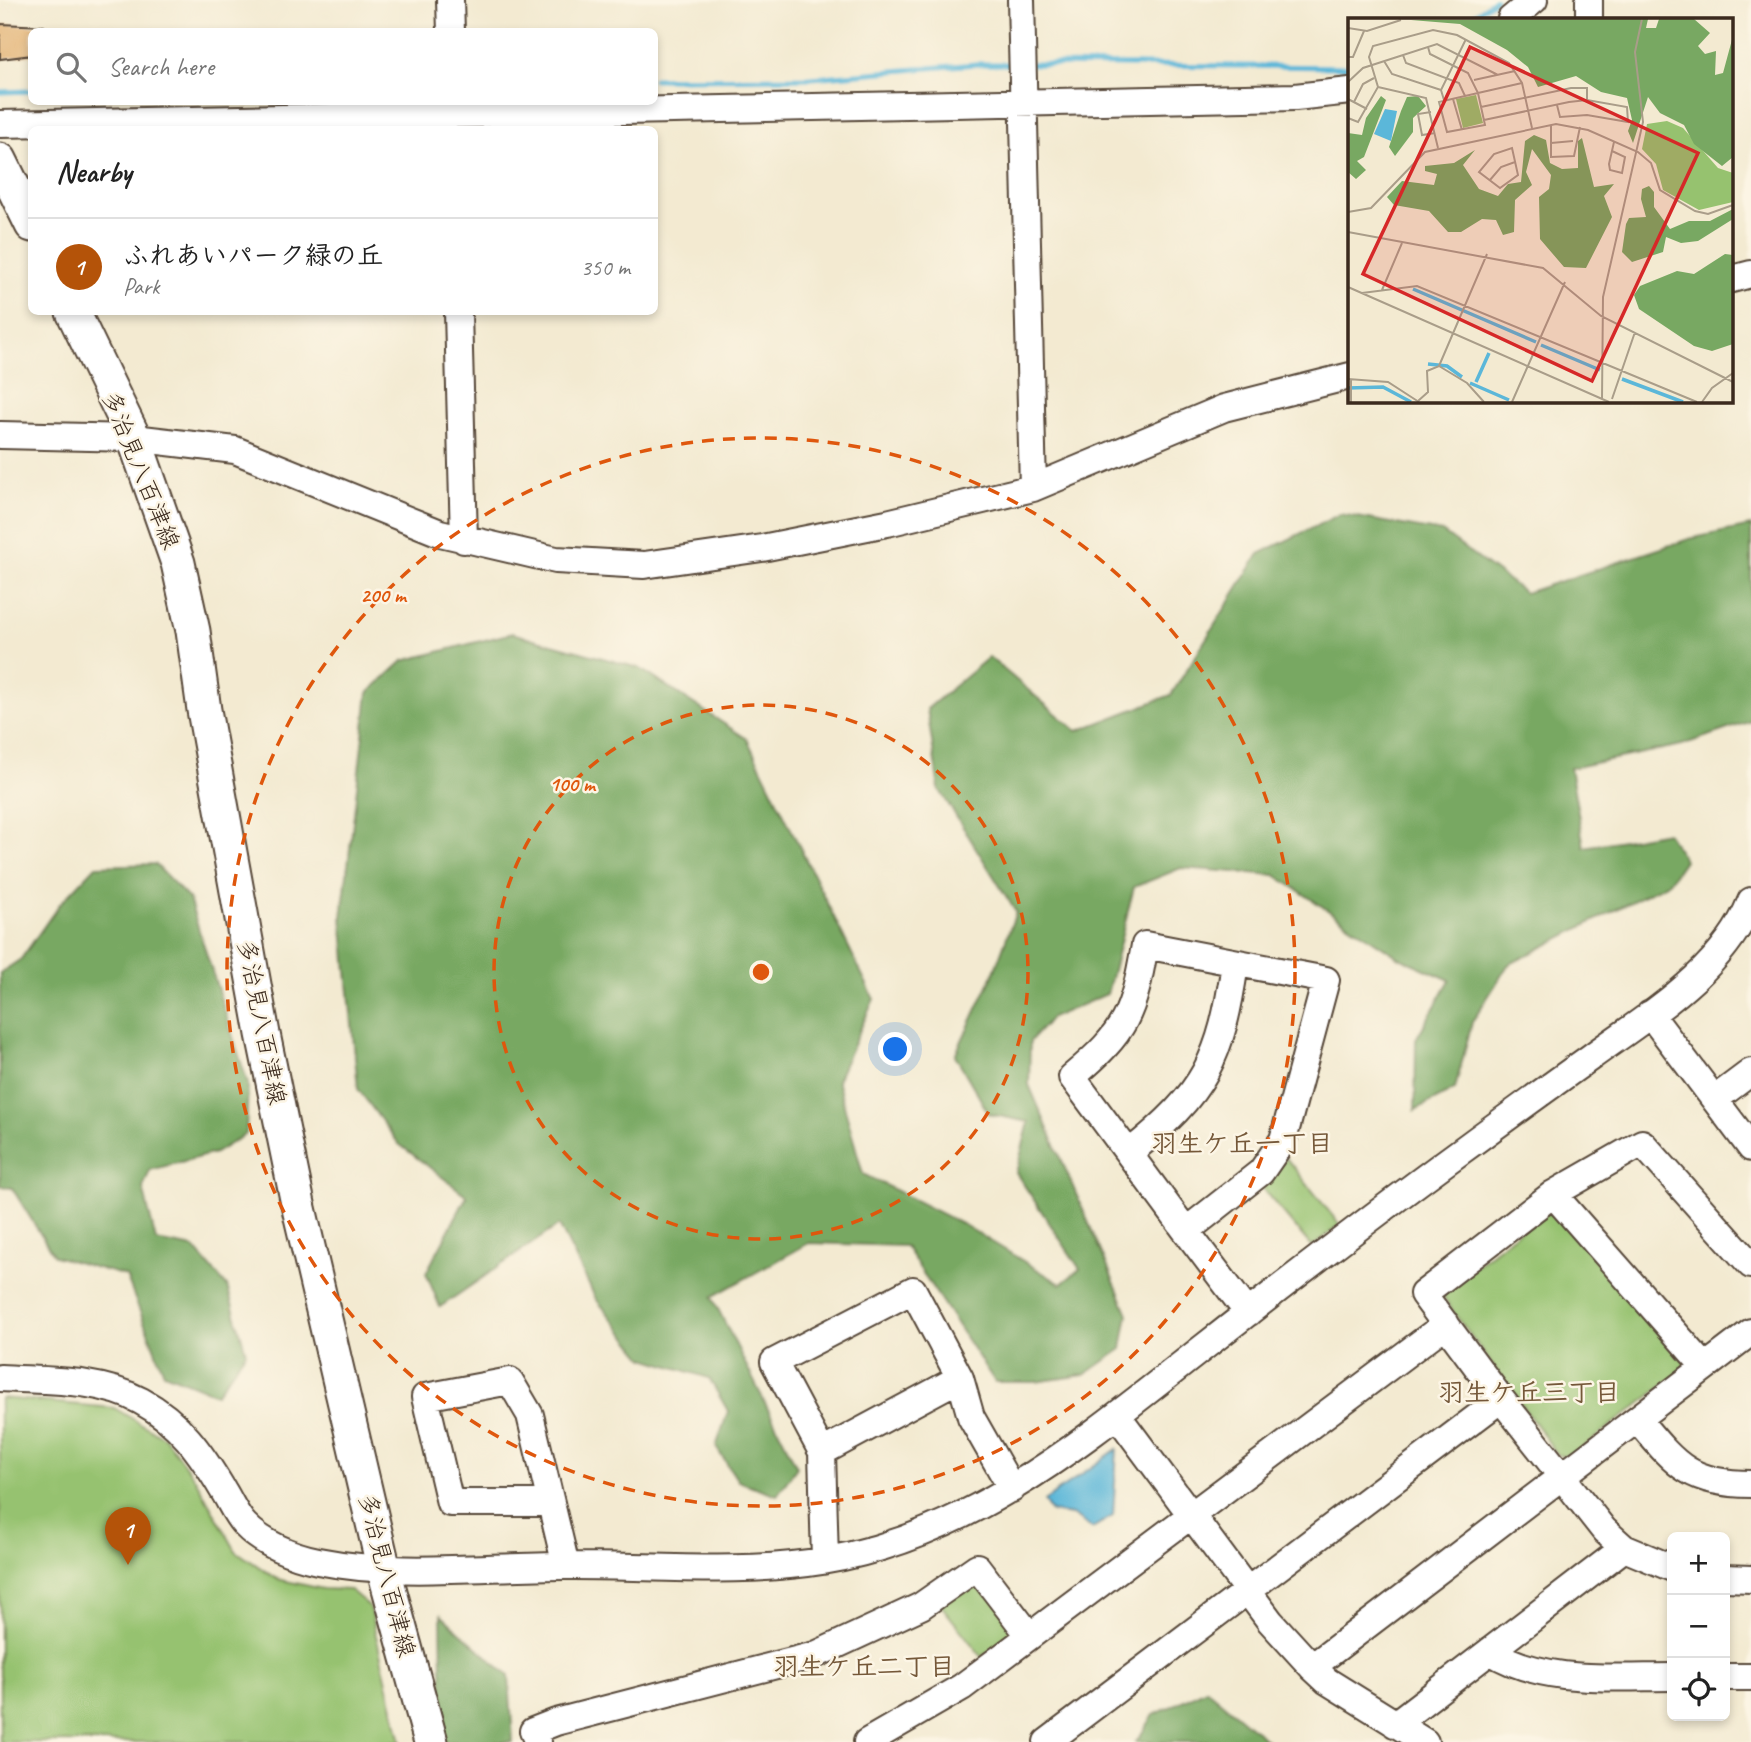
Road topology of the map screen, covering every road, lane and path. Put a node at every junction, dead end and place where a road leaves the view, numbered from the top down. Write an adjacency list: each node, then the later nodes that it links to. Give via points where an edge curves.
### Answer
1 (450, 0): 7 (street)
2 (1021, 0): 8 (street)
3 (1534, 0): 5 (street)
4 (1589, 0): 6 (street)
5 (1512, 18)
6 (1589, 18)
7 (450, 28)
8 (1022, 76): 9 (street, via 1295,97); 10 (street); 23 (street)
9 (1348, 91)
10 (658, 101)
11 (598, 105): 12 (street)
12 (452, 115): 13 (street)
13 (0, 124)
14 (0, 160): 15 (main road)
15 (28, 217)
16 (1751, 274): 17 (street)
17 (1734, 278)
18 (74, 315): 22 (main road, 多治見八百津線)
19 (458, 315): 24 (street)
20 (1348, 377): 23 (street, via 1224,408)
21 (0, 435): 22 (street)
22 (134, 438): 24 (street, via 235,450); 54 (main road, 多治見八百津線, via 178,564 190,617 263,1034)
23 (1033, 488): 24 (street, via 824,536 644,565 556,560)
24 (464, 540)
25 (1751, 901): 27 (street, via 1725,947)
26 (1235, 964): 31 (street, via 1226,1023 1203,1078 1176,1114); 31 (street, via 1145,945 1126,1022 1104,1051 1072,1077); 33 (street, via 1326,980 1283,1140 1261,1172)
27 (1650, 1014): 29 (street); 35 (street)
28 (1751, 1072): 29 (street)
29 (1715, 1099): 30 (street)
30 (1751, 1148)
31 (1129, 1153): 33 (street)
32 (1553, 1194): 34 (street, via 1642,1143); 36 (street, via 1423,1294); 38 (street)
33 (1186, 1231): 35 (street)
34 (1751, 1265)
35 (1248, 1313): 42 (street)
36 (1446, 1324): 41 (street); 49 (street)
37 (1751, 1332): 38 (street)
38 (1705, 1367): 43 (street)
39 (0, 1378): 54 (street, via 92,1384 137,1398 191,1440 245,1525 272,1545 316,1561)
40 (960, 1378): 44 (street); 44 (street, via 914,1290 774,1362); 47 (street, via 971,1417)
41 (1501, 1399): 45 (street); 57 (street)
42 (1117, 1415): 47 (street); 49 (street)
43 (1638, 1420): 45 (street); 46 (street, via 1676,1465 1695,1476 1710,1482)
44 (822, 1452): 51 (street)
45 (1560, 1477): 50 (street); 60 (street)
46 (1751, 1484)
47 (1012, 1489): 51 (street, via 944,1525)
48 (550, 1503): 48 (street, via 530,1415 510,1381 425,1398 450,1503); 52 (street)
49 (1189, 1516): 57 (street); 58 (street)
50 (1624, 1548): 53 (street); 59 (street)
51 (825, 1560): 52 (street, via 764,1568)
52 (566, 1566): 54 (street)
53 (1667, 1566)
54 (384, 1570): 65 (main road, 多治見八百津線)
55 (1730, 1578): 56 (street)
56 (1751, 1579)
57 (1248, 1591): 60 (street); 68 (street)
58 (1029, 1635): 66 (street, via 976,1567 921,1606 815,1655 556,1722 533,1731); 67 (street, via 962,1687)
59 (1490, 1651): 61 (street, via 1511,1664 1541,1672); 64 (street)
60 (1312, 1667): 64 (street)
61 (1667, 1676)
62 (1730, 1676): 63 (street)
63 (1751, 1676)
64 (1395, 1724): 69 (street)
65 (431, 1742)
66 (538, 1742)
67 (867, 1742)
68 (1047, 1742)
69 (1425, 1742)

